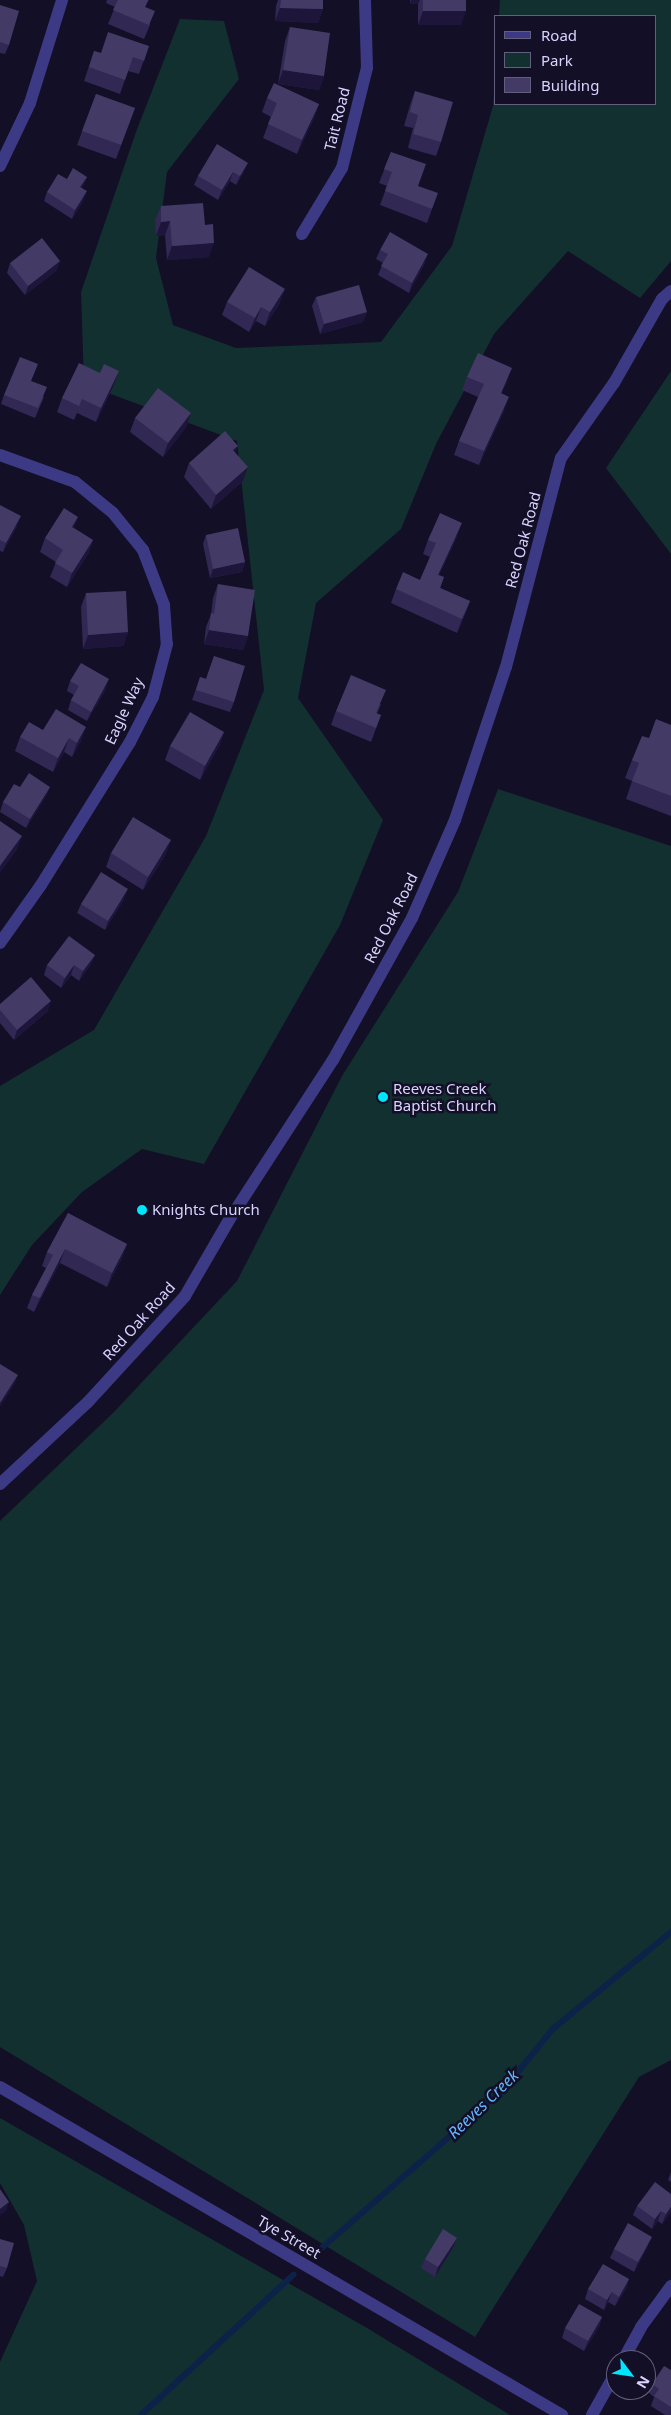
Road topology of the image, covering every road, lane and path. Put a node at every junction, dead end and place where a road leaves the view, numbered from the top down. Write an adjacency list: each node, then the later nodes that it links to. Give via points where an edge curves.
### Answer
1 (62, 0): 3 (street, via 30,103)
2 (365, 0): 4 (street, Tait Road, via 367,68 342,168)
3 (0, 166)
4 (302, 234)
5 (671, 291): 8 (street, Red Oak Road, via 662,299 614,383 561,458 506,667 455,820 412,918 333,1060 229,1220 185,1296 88,1402)
6 (0, 454): 7 (street, Eagle Way, via 75,482 113,513 143,550 164,605 167,644 153,696 130,742 41,885)
7 (0, 943)
8 (0, 1484)
9 (0, 2088): 13 (street, Tye Street)
10 (670, 2289): 11 (street)
11 (629, 2350)
12 (606, 2390): 14 (street)
13 (562, 2415)
14 (592, 2415)

